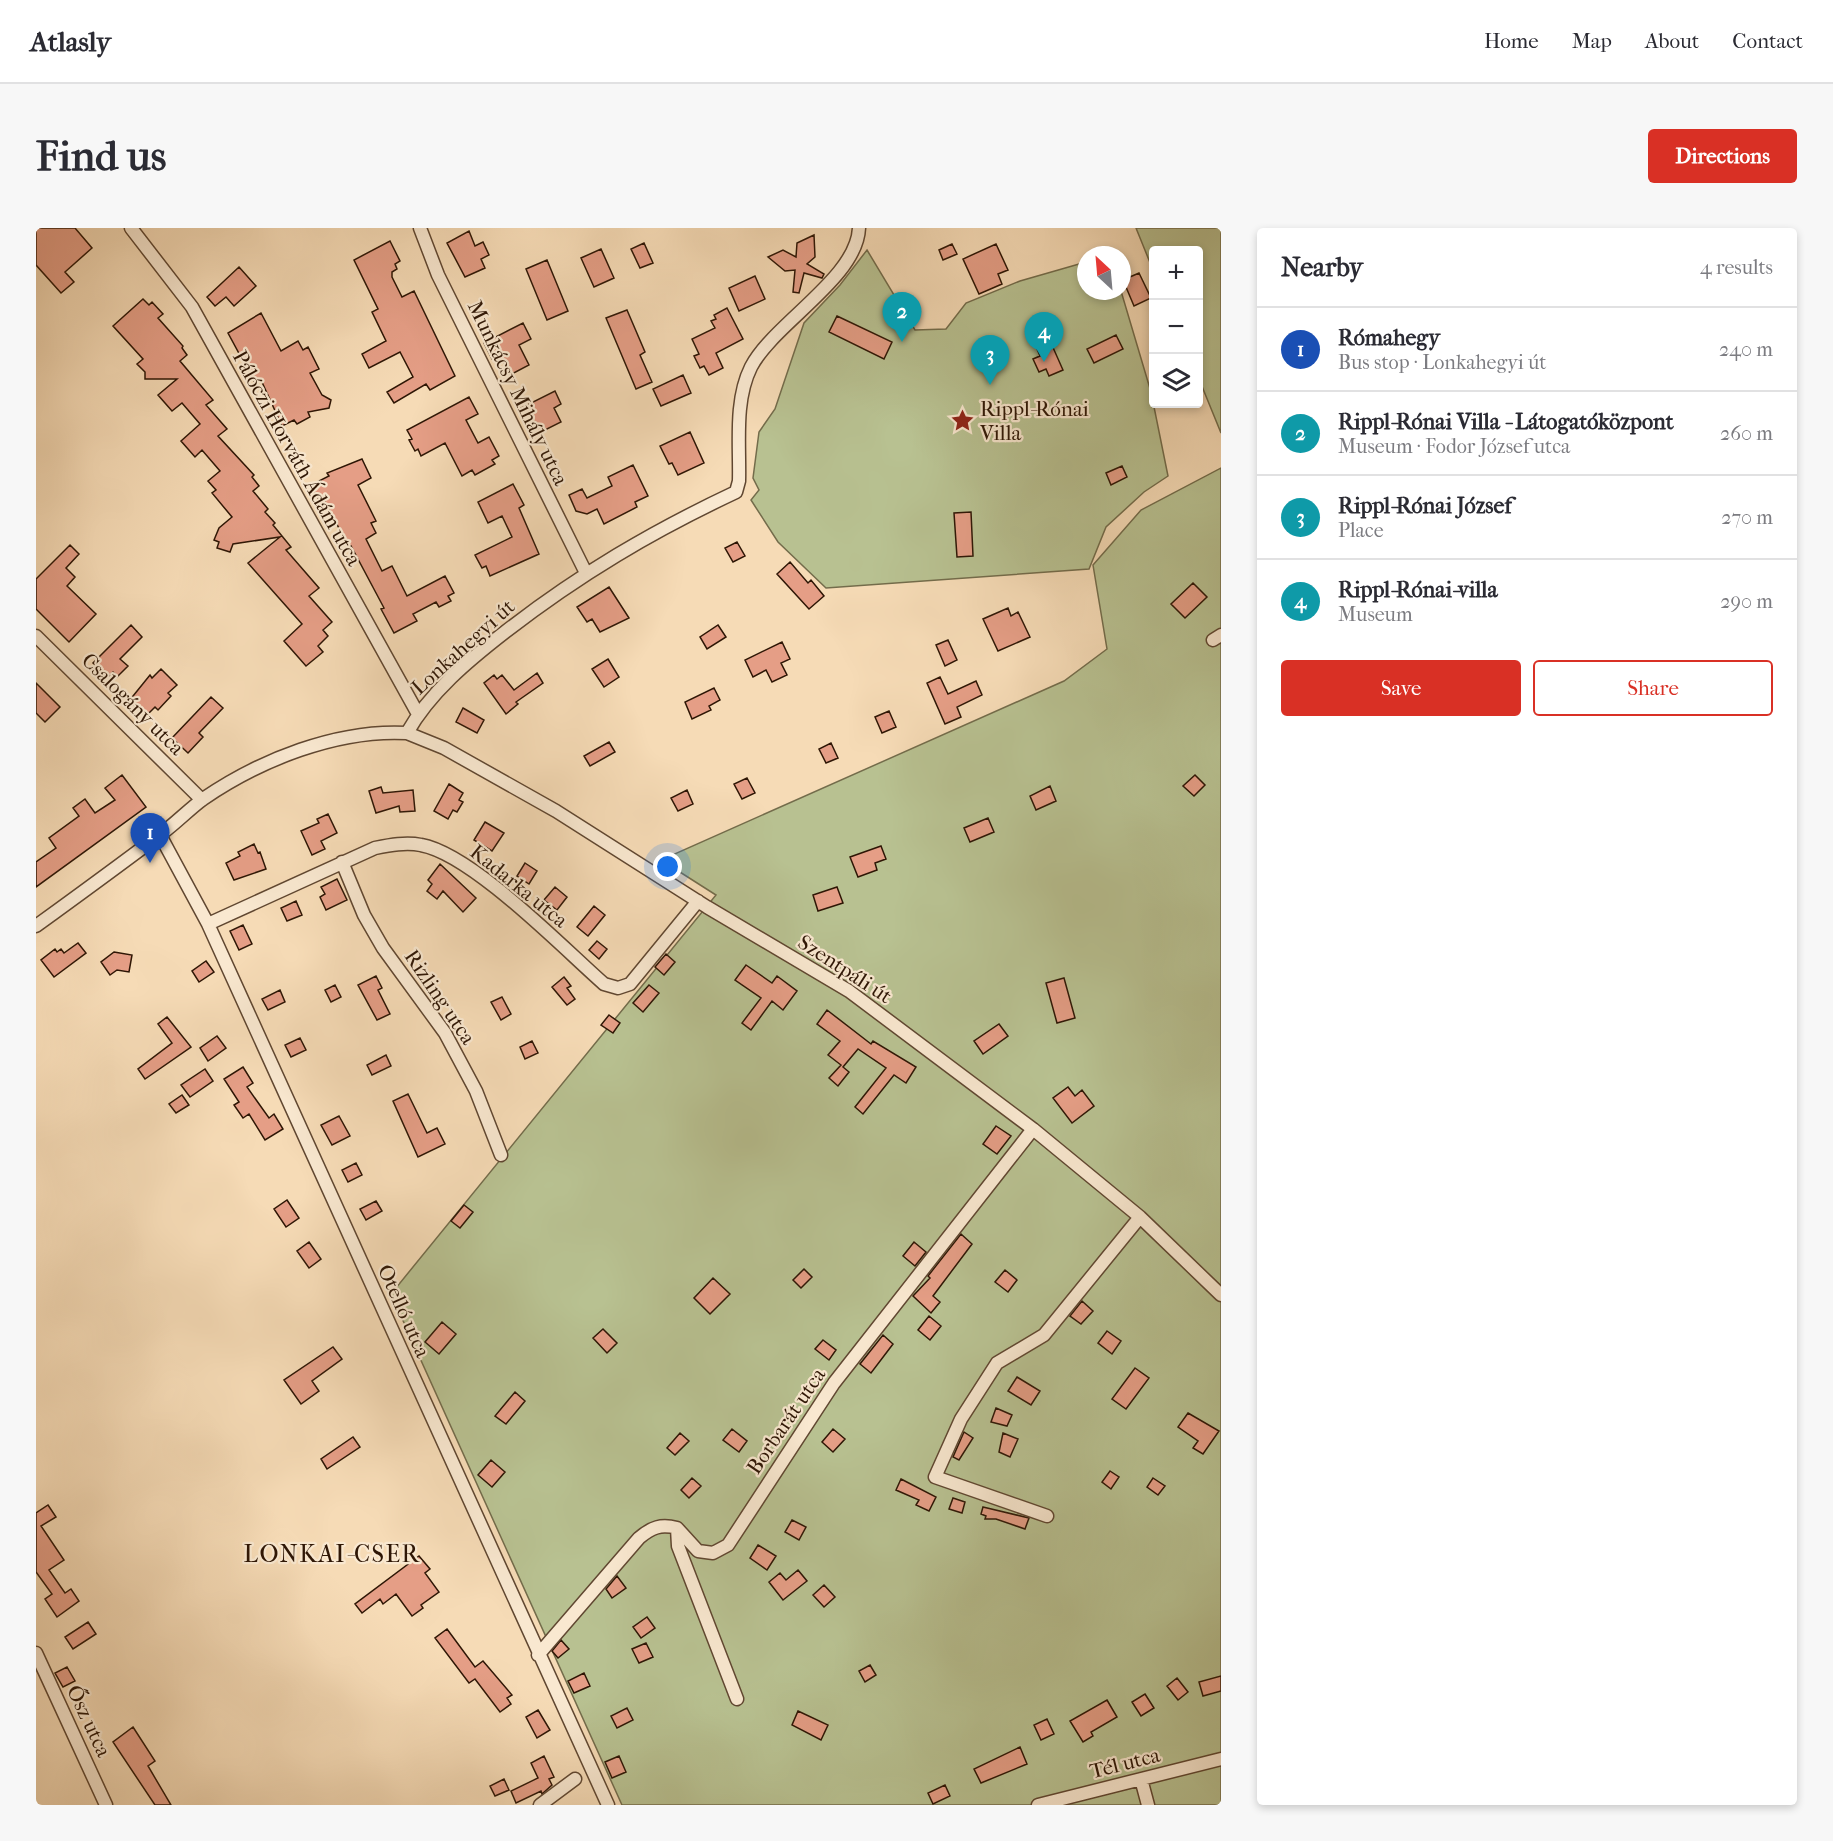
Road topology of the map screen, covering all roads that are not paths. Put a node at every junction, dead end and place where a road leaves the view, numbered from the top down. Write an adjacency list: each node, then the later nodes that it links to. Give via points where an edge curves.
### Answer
1 (131, 228): 6 (street, Pálóczi Horváth Ádám utca, via 192,307)
2 (420, 228): 4 (street, Munkácsy Mihály utca, via 438,275)
3 (859, 228): 4 (street, Lonkahegyi út, via 850,257 751,368 743,394 740,481 736,492 632,544)
4 (586, 573): 6 (street, Lonkahegyi út, via 482,650)
5 (36, 636): 8 (street, Csalogány utca)
6 (418, 714): 7 (street, Lonkahegyi út)
7 (407, 733): 8 (street, via 346,737 293,753 243,775); 11 (street, Szentpáli út, via 444,748 514,787)
8 (202, 800): 9 (street)
9 (160, 835): 12 (street, Otelló utca); 13 (street)
10 (342, 862): 11 (street, Kadarka utca, via 375,848 397,844 421,845 446,853 478,874 604,984 618,988 630,984); 12 (street, Kadarka utca); 15 (street, Rizling utca, via 383,948 445,1033 476,1091)
11 (698, 901): 14 (street, Szentpáli út, via 849,991)
12 (208, 924): 21 (street, Otelló utca)
13 (36, 926)
14 (1033, 1129): 16 (street, Szentpáli út); 19 (street, Borbarát utca, via 834,1383 728,1545 713,1553 698,1551)
15 (501, 1155)
16 (1140, 1217): 17 (street, Szentpáli út); 18 (street, via 1044,1335 997,1363 961,1419 935,1477)
17 (1221, 1295)
18 (1047, 1516)
19 (677, 1528): 21 (street, via 664,1525 639,1538); 22 (street, via 678,1546)
20 (36, 1653): 26 (street, Ősz utca)
21 (538, 1655): 28 (street, Otelló utca)
22 (737, 1700)
23 (1221, 1759): 25 (street, Tél utca)
24 (575, 1779): 27 (street)
25 (1141, 1779): 29 (street, Tél utca); 30 (street)
26 (106, 1805)
27 (540, 1805)
28 (608, 1805)
29 (1038, 1805)
30 (1148, 1805)

